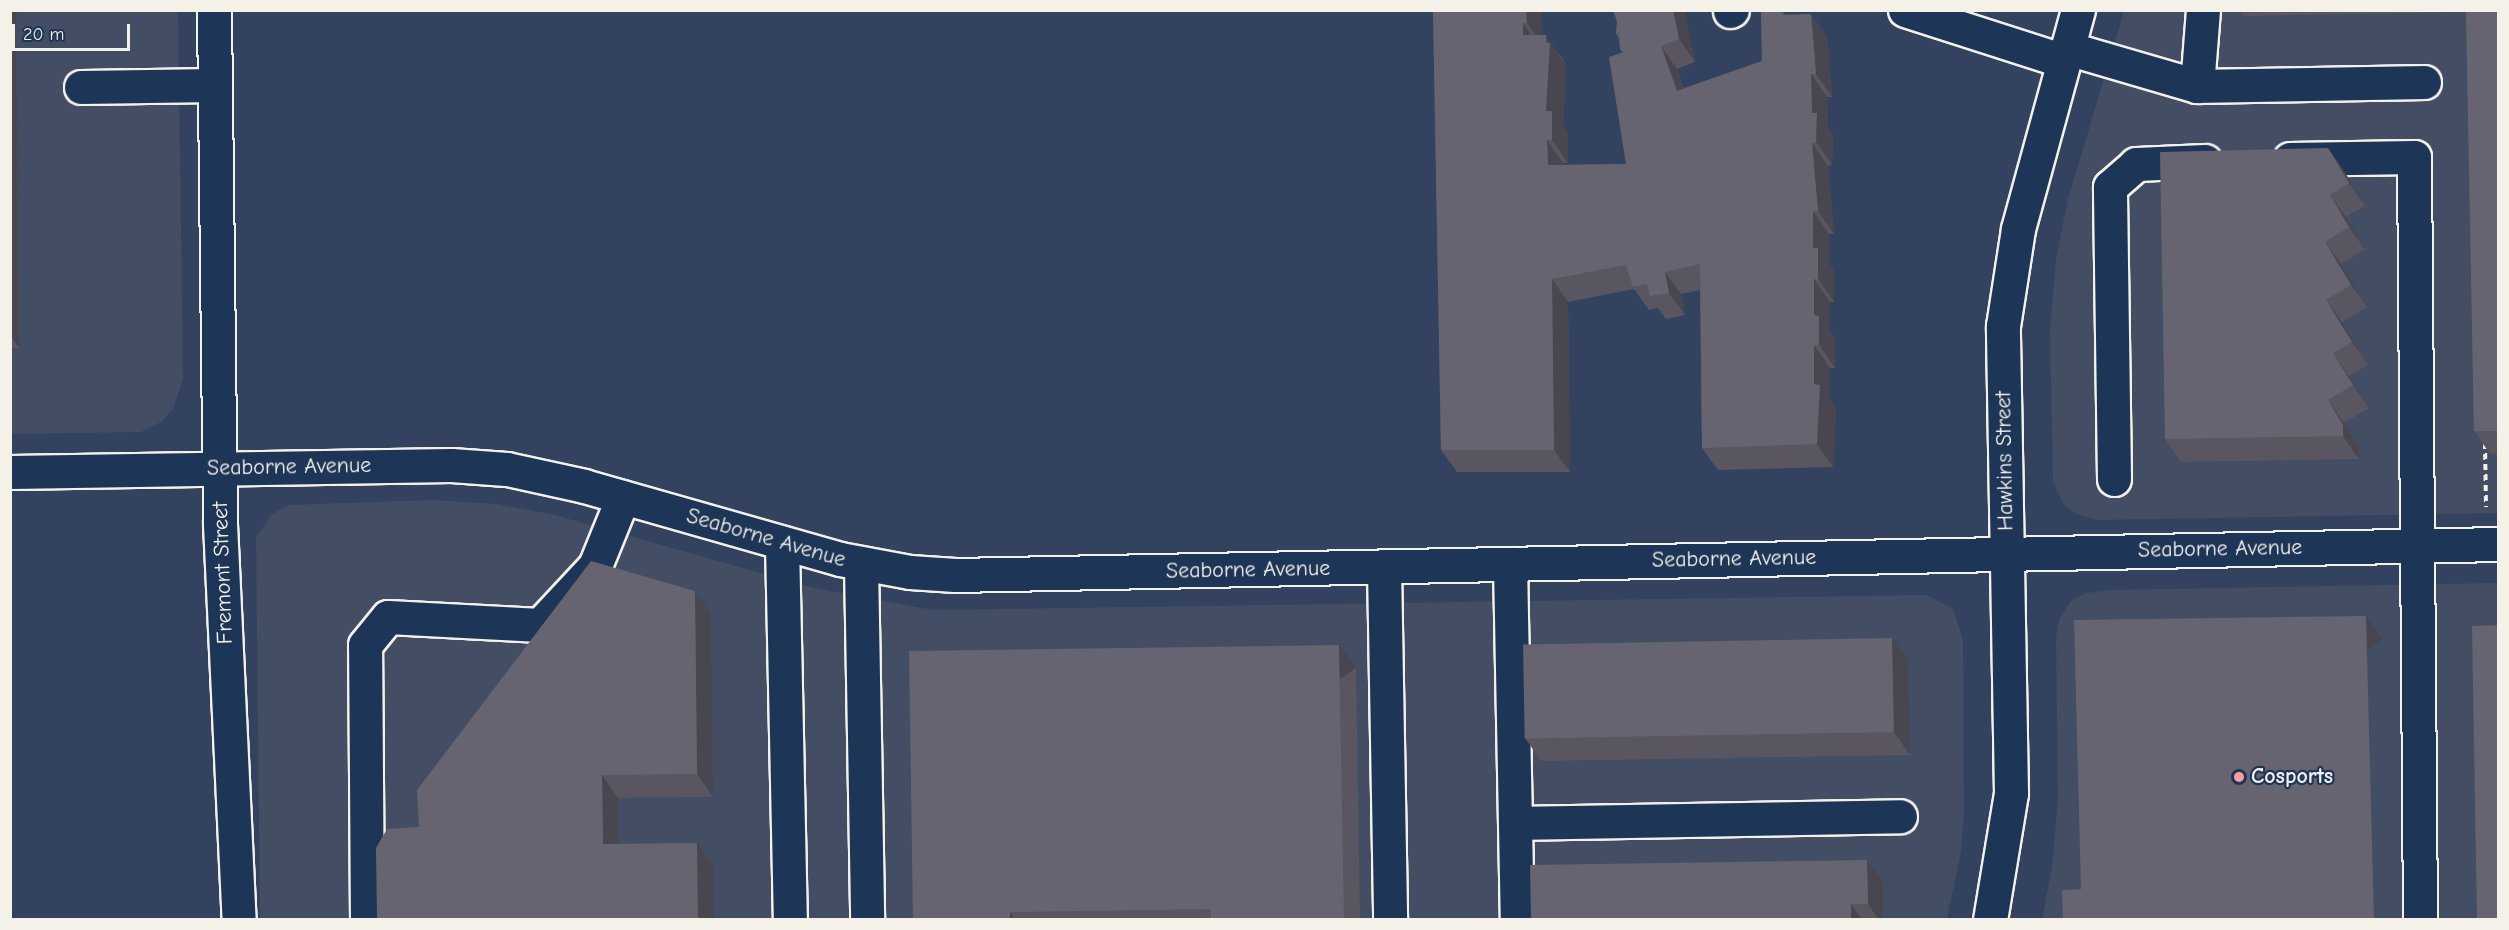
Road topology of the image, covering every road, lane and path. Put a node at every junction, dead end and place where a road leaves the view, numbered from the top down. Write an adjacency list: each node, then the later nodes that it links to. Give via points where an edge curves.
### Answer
1 (214, 10): 7 (street, Fremont Street)
2 (1905, 10): 5 (street)
3 (2078, 10): 5 (street, Hawkins Street)
4 (2203, 10): 8 (street)
5 (2065, 55): 8 (street); 18 (street, Hawkins Street, via 2018,229 2003,326)
6 (2424, 82): 8 (street)
7 (215, 85): 9 (street); 11 (street, Fremont Street)
8 (2197, 86)
9 (81, 87)
10 (2485, 440): 16 (path)
11 (220, 468): 12 (street, Seaborne Avenue); 14 (street, Seaborne Avenue, via 451,465 507,469); 24 (street, Fremont Street)
12 (10, 472)
13 (2114, 479): 17 (street, via 2110,187 2136,164 2414,157)
14 (623, 497): 15 (street, Seaborne Avenue); 25 (street, via 595,566 540,625 388,617 365,645)
15 (782, 543): 19 (street, Seaborne Avenue); 26 (street)
16 (2493, 544): 17 (street, Seaborne Avenue)
17 (2414, 545): 18 (street, Seaborne Avenue); 31 (street)
18 (2006, 552): 20 (street, Seaborne Avenue); 30 (street, Hawkins Street, via 2011,793)
19 (861, 564): 21 (street, Seaborne Avenue, via 910,572 1002,576); 27 (street)
20 (1510, 564): 21 (street, Seaborne Avenue); 23 (street)
21 (1384, 567): 28 (street)
22 (1900, 816): 23 (street)
23 (1515, 823): 29 (street)
24 (239, 920)
25 (368, 920)
26 (790, 920)
27 (867, 920)
28 (1390, 920)
29 (1517, 920)
30 (1990, 920)
31 (2420, 920)

